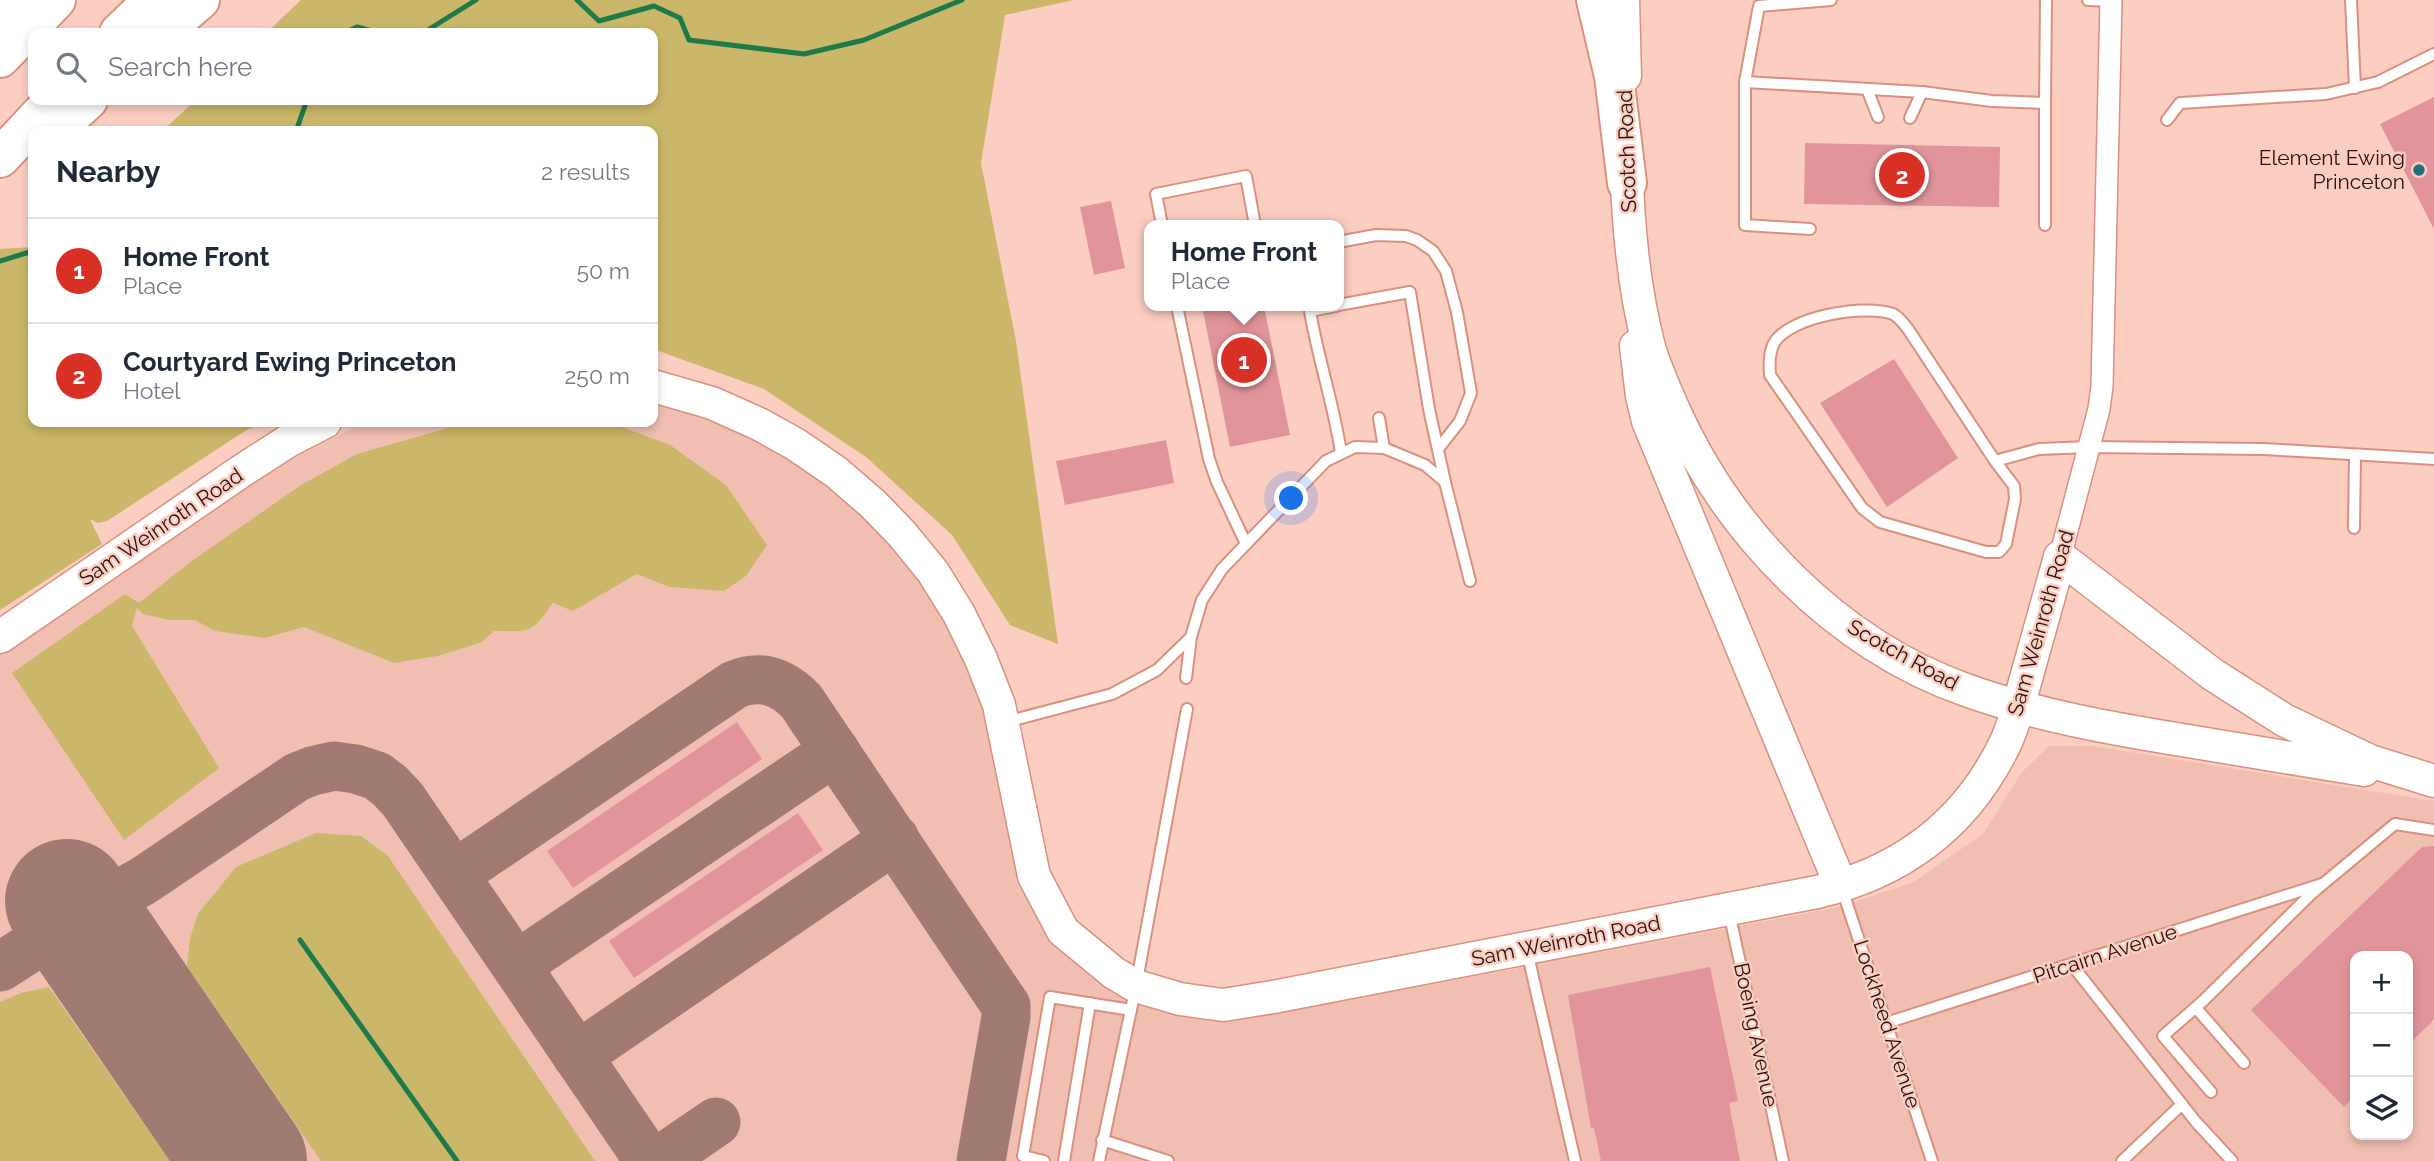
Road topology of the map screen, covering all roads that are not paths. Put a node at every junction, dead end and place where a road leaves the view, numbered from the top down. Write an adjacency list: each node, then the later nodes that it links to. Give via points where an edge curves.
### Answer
1 (13, 0): 12 (highway)
2 (56, 0): 13 (highway)
3 (153, 0): 14 (highway)
4 (200, 0): 15 (highway)
5 (1596, 0): 35 (highway, via 1614,76)
6 (1623, 0): 35 (main road, Scotch Road)
7 (1831, 0): 19 (lane, via 1759,6)
8 (2046, 0): 23 (lane)
9 (2088, 0): 10 (lane)
10 (2112, 0): 48 (street, Sam Weinroth Road, via 2104,368)
11 (2351, 0): 20 (lane)
12 (0, 15)
13 (29, 28)
14 (124, 28)
15 (168, 28)
16 (28, 29): 18 (highway)
17 (2434, 54): 20 (lane, via 2378,82)
18 (0, 58)
19 (1745, 82): 21 (lane); 39 (lane, via 1745,225)
20 (2355, 88): 28 (lane, via 2326,94 2180,103)
21 (1867, 89): 22 (lane); 26 (lane)
22 (1923, 92): 23 (lane); 27 (lane)
23 (2045, 103): 38 (lane)
24 (49, 105): 29 (highway)
25 (83, 105): 30 (highway)
26 (1878, 117)
27 (1910, 118)
28 (2166, 120)
29 (30, 126)
30 (59, 126)
31 (28, 128): 33 (highway)
32 (28, 155): 34 (highway)
33 (0, 158)
34 (0, 181)
35 (1627, 183): 41 (main road, Scotch Road)
36 (1161, 220): 37 (lane, via 1156,194 1246,176)
37 (1254, 220)
38 (2045, 225)
39 (1810, 229)
40 (1344, 241): 50 (lane, via 1387,234 1406,236 1433,251 1446,271 1471,393 1460,421)
41 (1633, 272): 63 (main road, Scotch Road, via 1650,349 1678,420 1717,488 1780,568 1840,620 1885,650 1927,674); 69 (main road, via 1638,369 1648,421)
42 (1344, 305): 50 (lane, via 1410,292)
43 (1178, 311): 57 (lane, via 1209,459)
44 (1310, 311): 51 (lane)
45 (658, 387): 65 (main road, Sam Weinroth Road, via 712,403 795,443 873,504 933,572 959,614)
46 (1379, 418): 49 (lane)
47 (315, 427): 60 (main road, Sam Weinroth Road, via 240,472)
48 (2089, 447): 52 (lane); 54 (lane, via 2039,449); 58 (street, Sam Weinroth Road)
49 (1384, 448): 51 (lane, via 1354,447); 55 (lane, via 1425,465)
50 (1438, 449): 55 (lane)
51 (1342, 453): 57 (lane, via 1326,461)
52 (2355, 455): 53 (lane); 56 (lane)
53 (2434, 459)
54 (1995, 461): 54 (lane, via 1896,315 1874,310 1828,314 1792,328 1775,342 1770,375 1862,508 1880,522 1999,552 2006,544 2015,499 2014,486)
55 (1445, 482): 59 (lane)
56 (2354, 527)
57 (1246, 544): 61 (lane, via 1202,600)
58 (2060, 556): 63 (main road, Sam Weinroth Road); 66 (main road, via 2212,674 2284,720 2370,761)
59 (1470, 581)
60 (0, 637)
61 (1191, 637): 62 (lane); 65 (lane, via 1157,670 1112,694)
62 (1186, 678)
63 (2018, 708): 66 (main road, Scotch Road, via 2106,727); 69 (main road, Sam Weinroth Road, via 1993,767 1951,822 1882,871)
64 (1187, 709): 73 (lane)
65 (1004, 722): 73 (main road, Sam Weinroth Road, via 1034,876 1063,930 1114,973)
66 (2434, 781)
67 (2434, 830): 68 (lane, via 2395,824)
68 (2322, 884): 72 (lane, Pitcairn Avenue); 75 (lane)
69 (1841, 886): 70 (main road, Sam Weinroth Road); 76 (lane, Lockheed Avenue)
70 (1728, 909): 71 (main road, Sam Weinroth Road); 86 (lane, Boeing Avenue)
71 (1527, 948): 73 (main road, Sam Weinroth Road, via 1223,1005); 85 (lane)
72 (2072, 965): 76 (lane, Pitcairn Avenue); 79 (lane)
73 (1133, 998): 74 (lane); 80 (lane)
74 (1090, 1003): 81 (lane, via 1050,997 1023,1156); 82 (lane)
75 (2196, 1007): 77 (lane); 78 (lane, via 2163,1036)
76 (1886, 1023): 87 (lane, Lockheed Avenue)
77 (2244, 1063)
78 (2211, 1092)
79 (2182, 1104): 88 (lane); 89 (lane)
80 (1102, 1140): 83 (lane); 84 (lane)
81 (1044, 1161)
82 (1064, 1161)
83 (1099, 1161)
84 (1168, 1161)
85 (1575, 1161)
86 (1783, 1161)
87 (1933, 1161)
88 (2122, 1161)
89 (2232, 1161)

